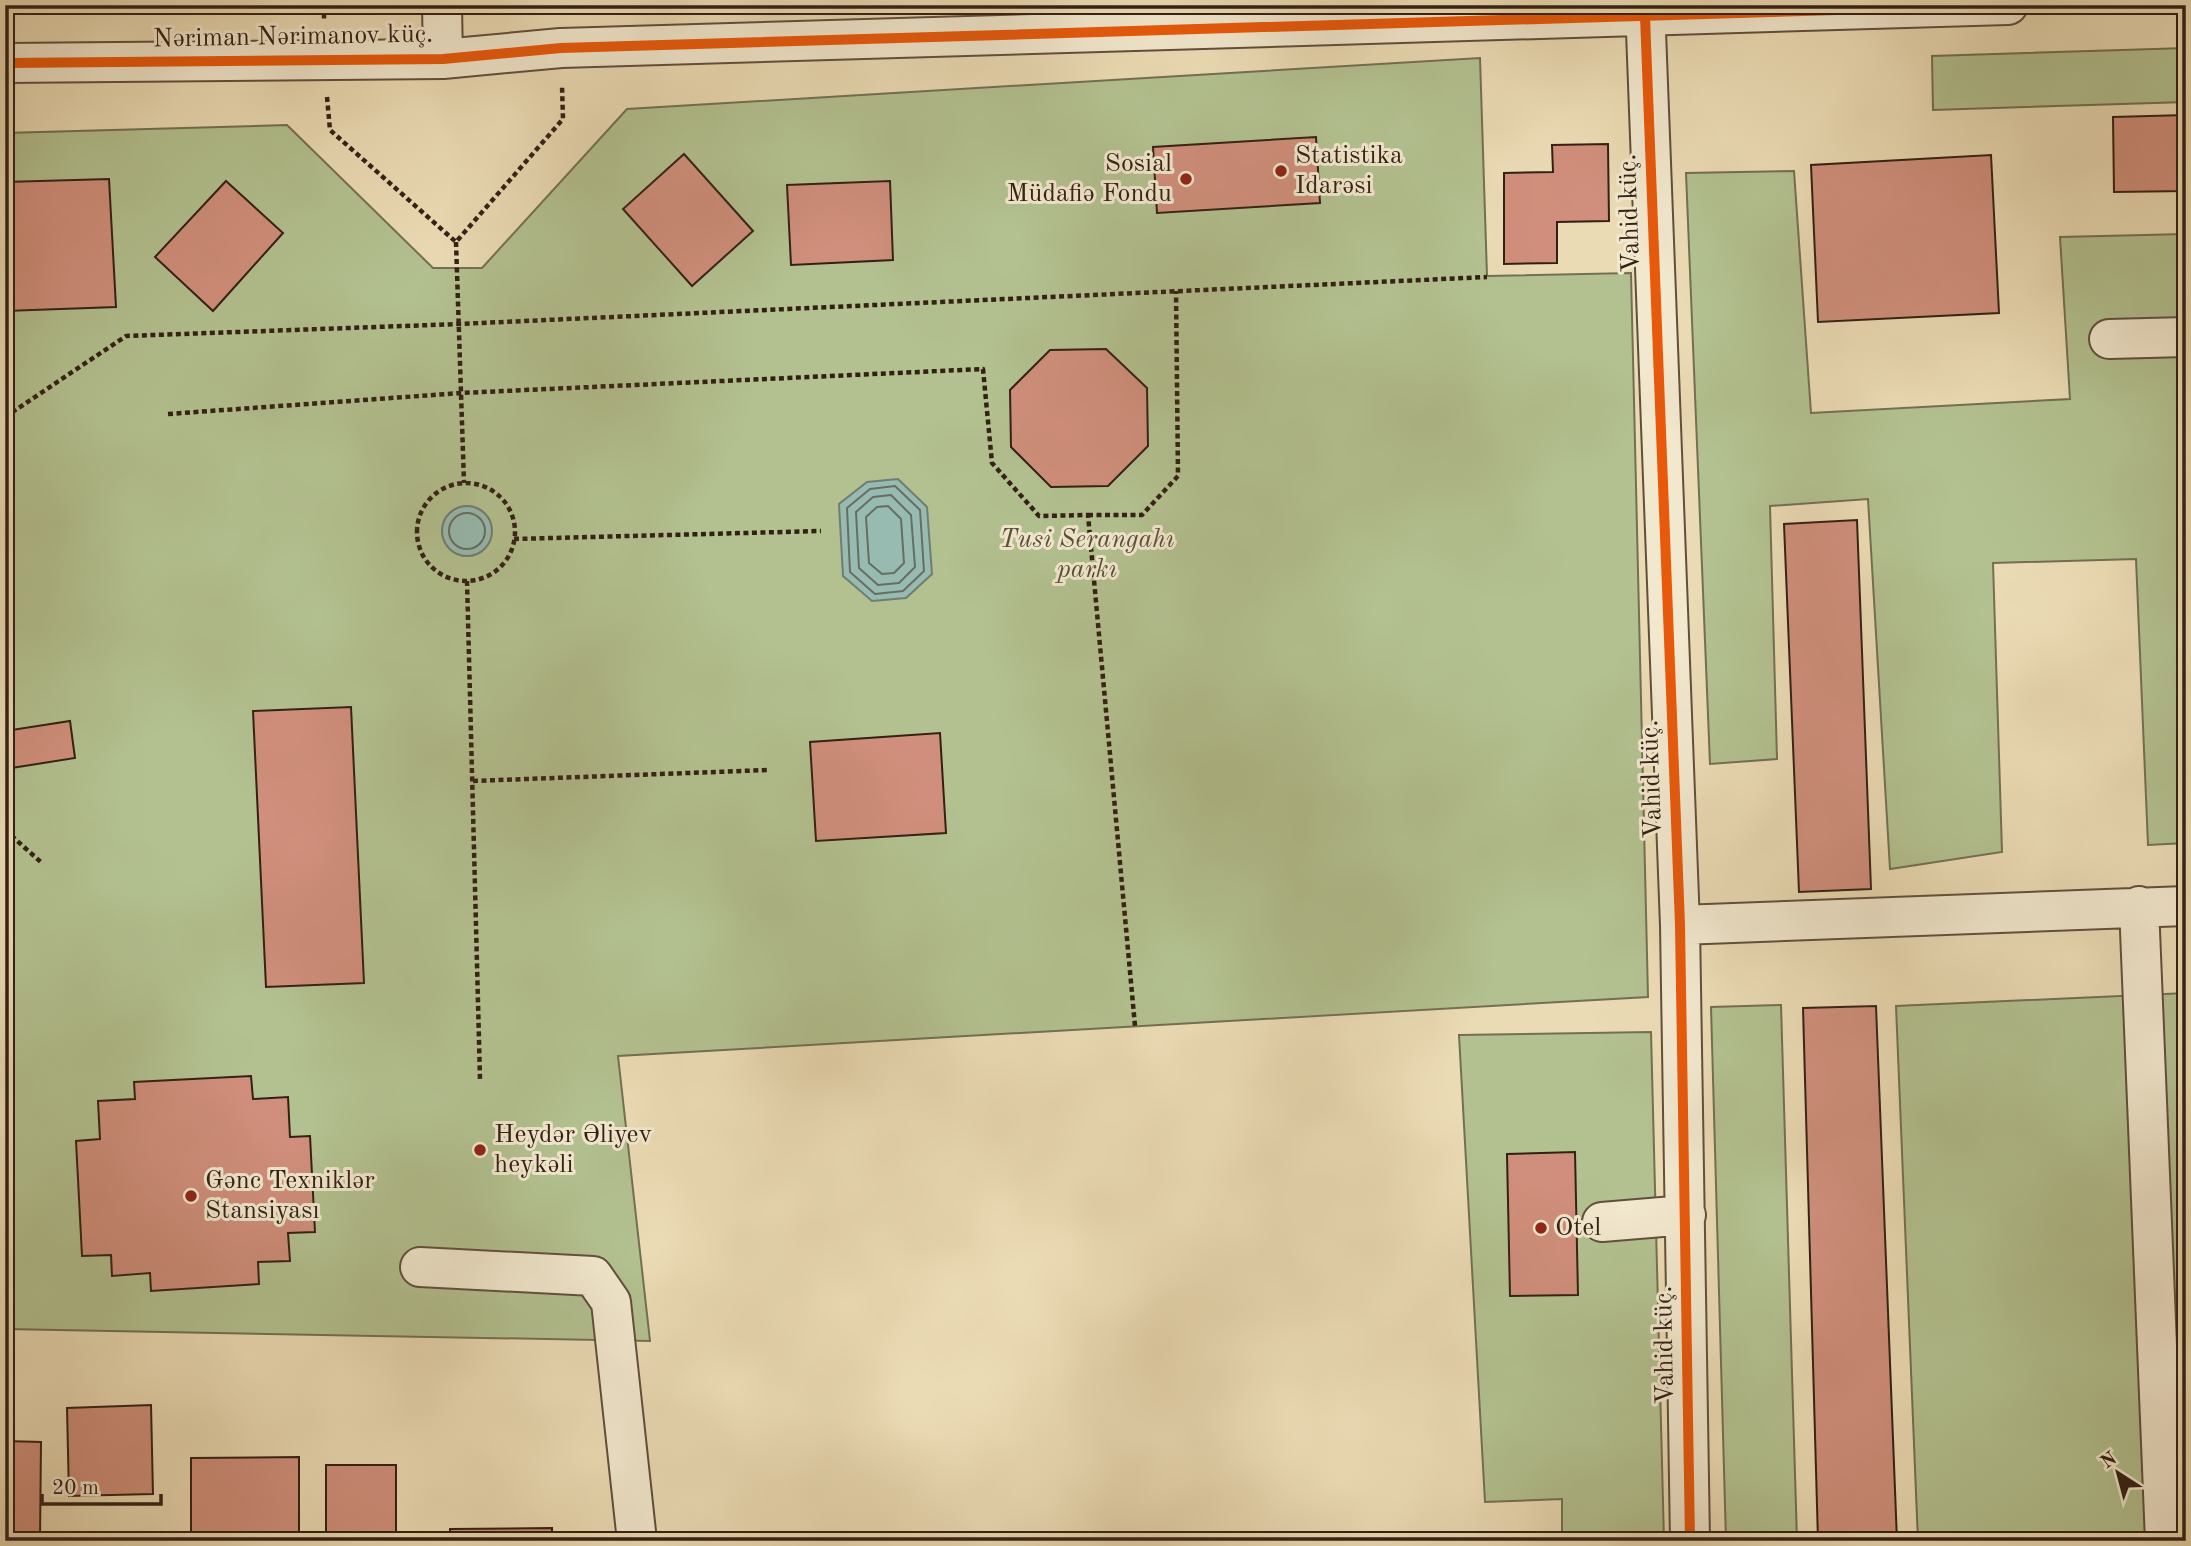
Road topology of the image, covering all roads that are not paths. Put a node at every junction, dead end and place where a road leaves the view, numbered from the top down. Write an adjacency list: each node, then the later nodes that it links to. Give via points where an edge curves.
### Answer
1 (442, 5): 4 (street)
2 (2008, 5): 3 (street, Nəriman Nərimanov küç.)
3 (1645, 11): 4 (street, Nəriman Nərimanov küç., via 561,48); 10 (street, Vahid küç.)
4 (443, 59): 5 (street, Nəriman Nərimanov küç.)
5 (5, 63)
6 (2186, 337): 7 (street)
7 (2109, 339)
8 (2139, 906): 9 (street); 10 (street); 16 (street)
9 (2186, 906)
10 (1680, 925): 11 (street, Vahid küç.)
11 (1686, 1215): 12 (street); 15 (street, Vahid küç.)
12 (1602, 1222)
13 (420, 1267): 14 (street, via 593,1276 611,1301)
14 (637, 1541)
15 (1690, 1541)
16 (2165, 1541)

